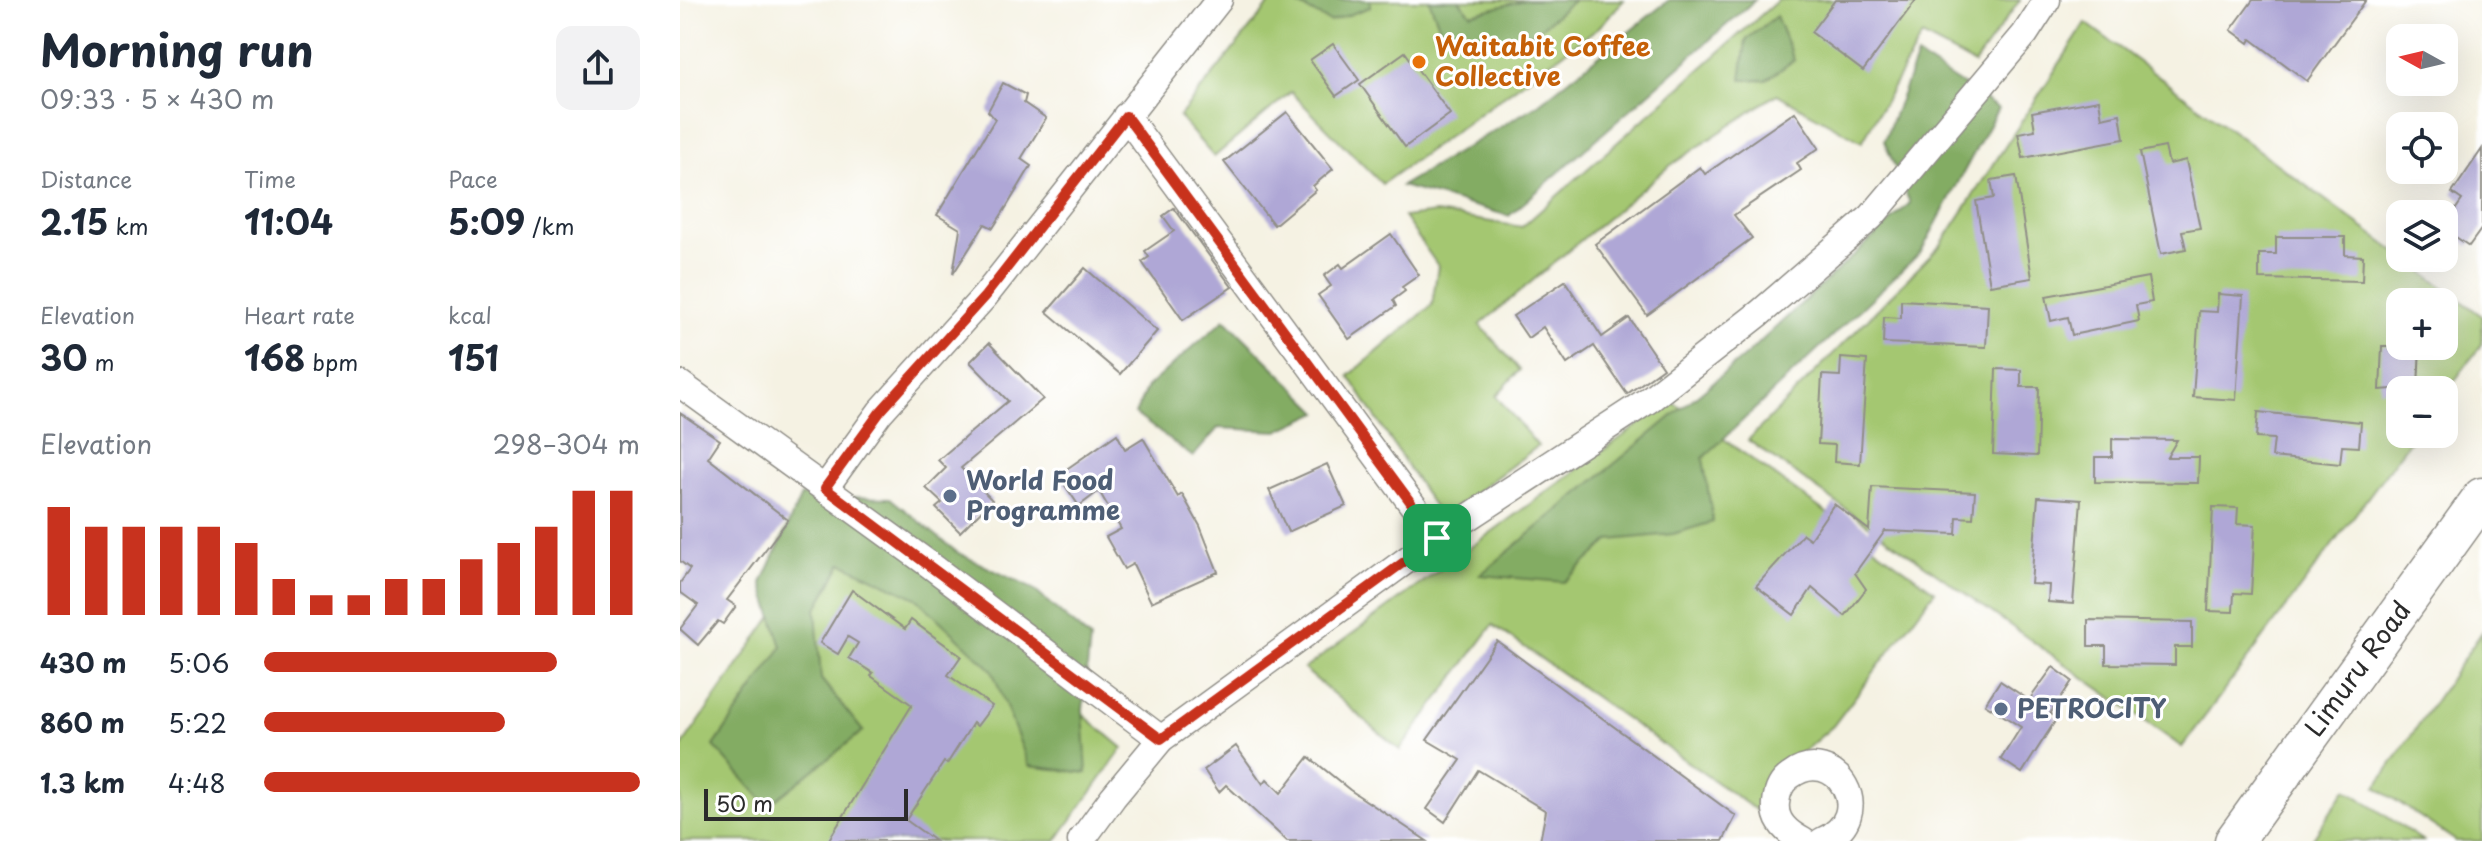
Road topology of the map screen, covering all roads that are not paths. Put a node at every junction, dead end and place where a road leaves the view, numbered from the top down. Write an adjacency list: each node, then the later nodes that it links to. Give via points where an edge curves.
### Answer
1 (1219, 0): 3 (street)
2 (2047, 0): 7 (street, via 2025,34 1871,217 1650,399)
3 (1126, 116): 5 (street, via 985,296 880,412); 7 (street)
4 (680, 384): 5 (street)
5 (825, 488): 8 (street)
6 (2482, 497): 12 (main road, Limuru Road)
7 (1437, 538): 8 (street)
8 (1161, 739): 10 (street)
9 (1793, 839): 11 (street, via 1775,808 1778,792 1798,770 1814,767 1841,780 1849,794 1845,824)
10 (1081, 841)
11 (1822, 841)
12 (2234, 841)

